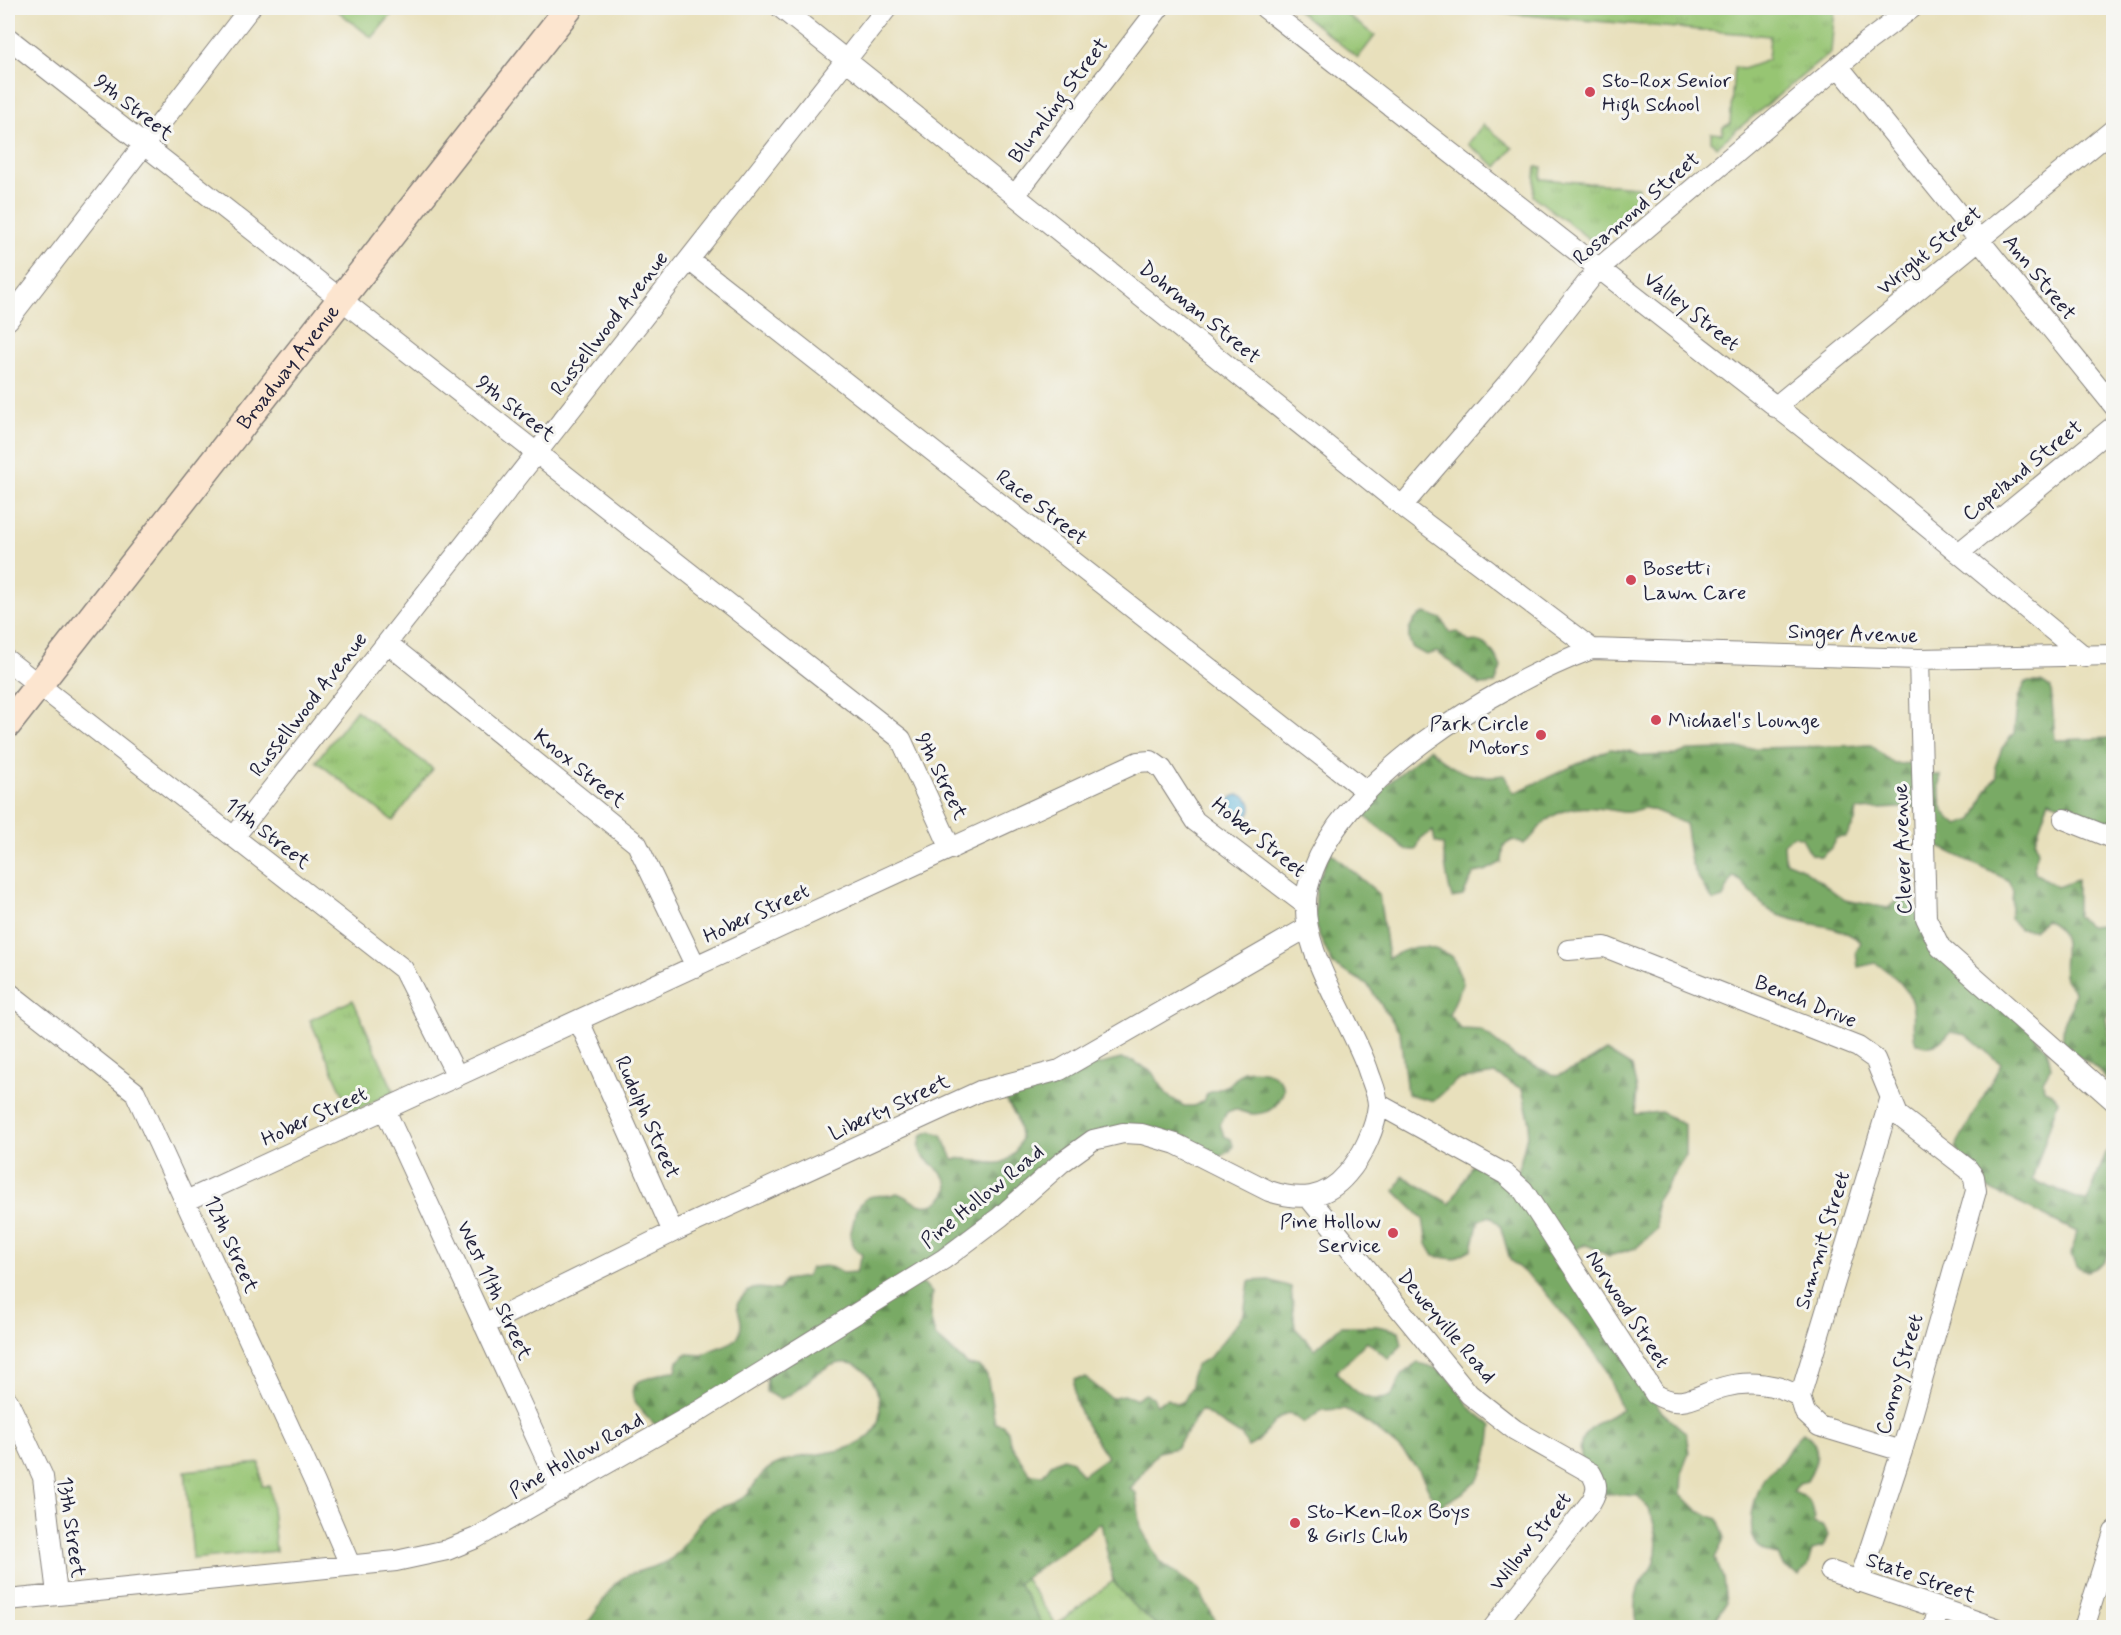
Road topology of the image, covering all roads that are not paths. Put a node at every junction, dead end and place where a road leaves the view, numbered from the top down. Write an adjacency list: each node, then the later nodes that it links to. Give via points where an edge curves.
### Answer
1 (250, 8): 12 (street)
2 (569, 8): 17 (street, Broadway Avenue)
3 (781, 8): 9 (street, Dohrman Street)
4 (887, 8): 9 (street, Russellwood Avenue)
5 (1159, 8): 13 (street, Blumling Street)
6 (1265, 8): 16 (street, Valley Street)
7 (1912, 8): 10 (street, Rosamond Street)
8 (8, 39): 12 (street, 9th Street)
9 (846, 60): 13 (street, Dohrman Street); 15 (street, Russellwood Avenue)
10 (1839, 67): 14 (street, Ann Street); 16 (street, Rosamond Street)
11 (2114, 129): 14 (street, Wright Street)
12 (142, 144): 17 (street, 9th Street); 18 (street)
13 (1016, 194): 23 (street, Dohrman Street)
14 (1979, 240): 19 (street, Ann Street); 20 (street, Wright Street)
15 (689, 260): 22 (street, Russellwood Avenue); 33 (street, Race Street)
16 (1598, 269): 20 (street, Valley Street); 23 (street, Rosamond Street, via 1507,384)
17 (339, 300): 22 (street, 9th Street); 31 (street, Broadway Avenue)
18 (8, 320)
19 (2114, 406)
20 (1775, 407): 24 (street, Valley Street)
21 (2114, 426): 24 (street, Copeland Street)
22 (536, 454): 25 (street, Russellwood Avenue); 37 (street, 9th Street, via 901,740)
23 (1402, 506): 26 (street, Dohrman Street)
24 (1960, 552): 28 (street, Valley Street)
25 (387, 643): 35 (street, Russellwood Avenue); 41 (street, Knox Street, via 637,844)
26 (1592, 649): 29 (street, Singer Avenue); 33 (street, via 1471,711)
27 (2114, 655): 28 (street, Singer Avenue)
28 (2085, 657): 29 (street, Singer Avenue)
29 (1919, 659): 46 (street, Clever Avenue, via 1926,918 1940,947)
30 (8, 661): 31 (street, 11th Street)
31 (38, 685): 32 (street, Broadway Avenue); 35 (street, 11th Street)
32 (8, 724)
33 (1366, 791): 38 (street, via 1326,840 1312,874)
34 (2064, 819): 36 (street)
35 (234, 837): 44 (street, 11th Street, via 403,969)
36 (2114, 838)
37 (951, 849): 38 (street, Hober Street, via 1138,762 1151,761 1162,768 1195,821); 41 (street, Hober Street)
38 (1306, 905): 39 (street)
39 (1308, 927): 47 (street, via 1365,1062); 52 (street, Liberty Street, via 1060,1070 980,1091)
40 (1568, 950): 45 (street, Bench Drive, via 1605,947 1858,1047 1875,1059)
41 (696, 967): 43 (street, Hober Street)
42 (8, 992): 51 (street, 12th Street, via 135,1092)
43 (579, 1021): 44 (street, Hober Street); 52 (street, Rudolph Street)
44 (457, 1076): 48 (street, Hober Street)
45 (1890, 1097): 49 (street, Bench Drive, via 1898,1115); 54 (street, Summit Street)
46 (2114, 1101)
47 (1378, 1104): 50 (street, via 1367,1140 1352,1168 1327,1192); 54 (street, Norwood Street, via 1504,1174 1523,1190 1655,1394 1668,1402 1684,1401 1726,1386 1756,1383 1785,1388)
48 (385, 1110): 51 (street, Hober Street); 53 (street, West 11th Street)
49 (1974, 1177): 56 (street, Conroy Street, via 1976,1191)
50 (1310, 1198): 57 (street, Deweyville Road, via 1469,1394 1515,1430 1591,1473); 58 (street, Pine Hollow Road, via 1269,1191 1176,1144 1142,1134 1109,1134 1093,1140 944,1259)
51 (186, 1201): 60 (street, 12th Street)
52 (673, 1232): 53 (street, Liberty Street)
53 (484, 1325): 58 (street, West 11th Street)
54 (1800, 1397): 56 (street, via 1805,1413 1820,1426)
55 (8, 1401): 63 (street, 13th Street, via 43,1477)
56 (1902, 1451): 62 (street, Conroy Street)
57 (1596, 1482): 66 (street, Willow Street, via 1598,1491 1591,1502)
58 (561, 1491): 60 (street, Pine Hollow Road, via 504,1524 447,1550 396,1561)
59 (2114, 1532): 69 (street)
60 (350, 1565): 63 (street, Pine Hollow Road)
61 (1830, 1571): 62 (street, State Street)
62 (1859, 1582): 65 (street, State Street)
63 (57, 1594): 64 (street, Pine Hollow Road)
64 (8, 1600)
65 (1939, 1608): 67 (street); 68 (street, State Street)
66 (1492, 1628)
67 (1933, 1628)
68 (1996, 1628)
69 (2084, 1628)

